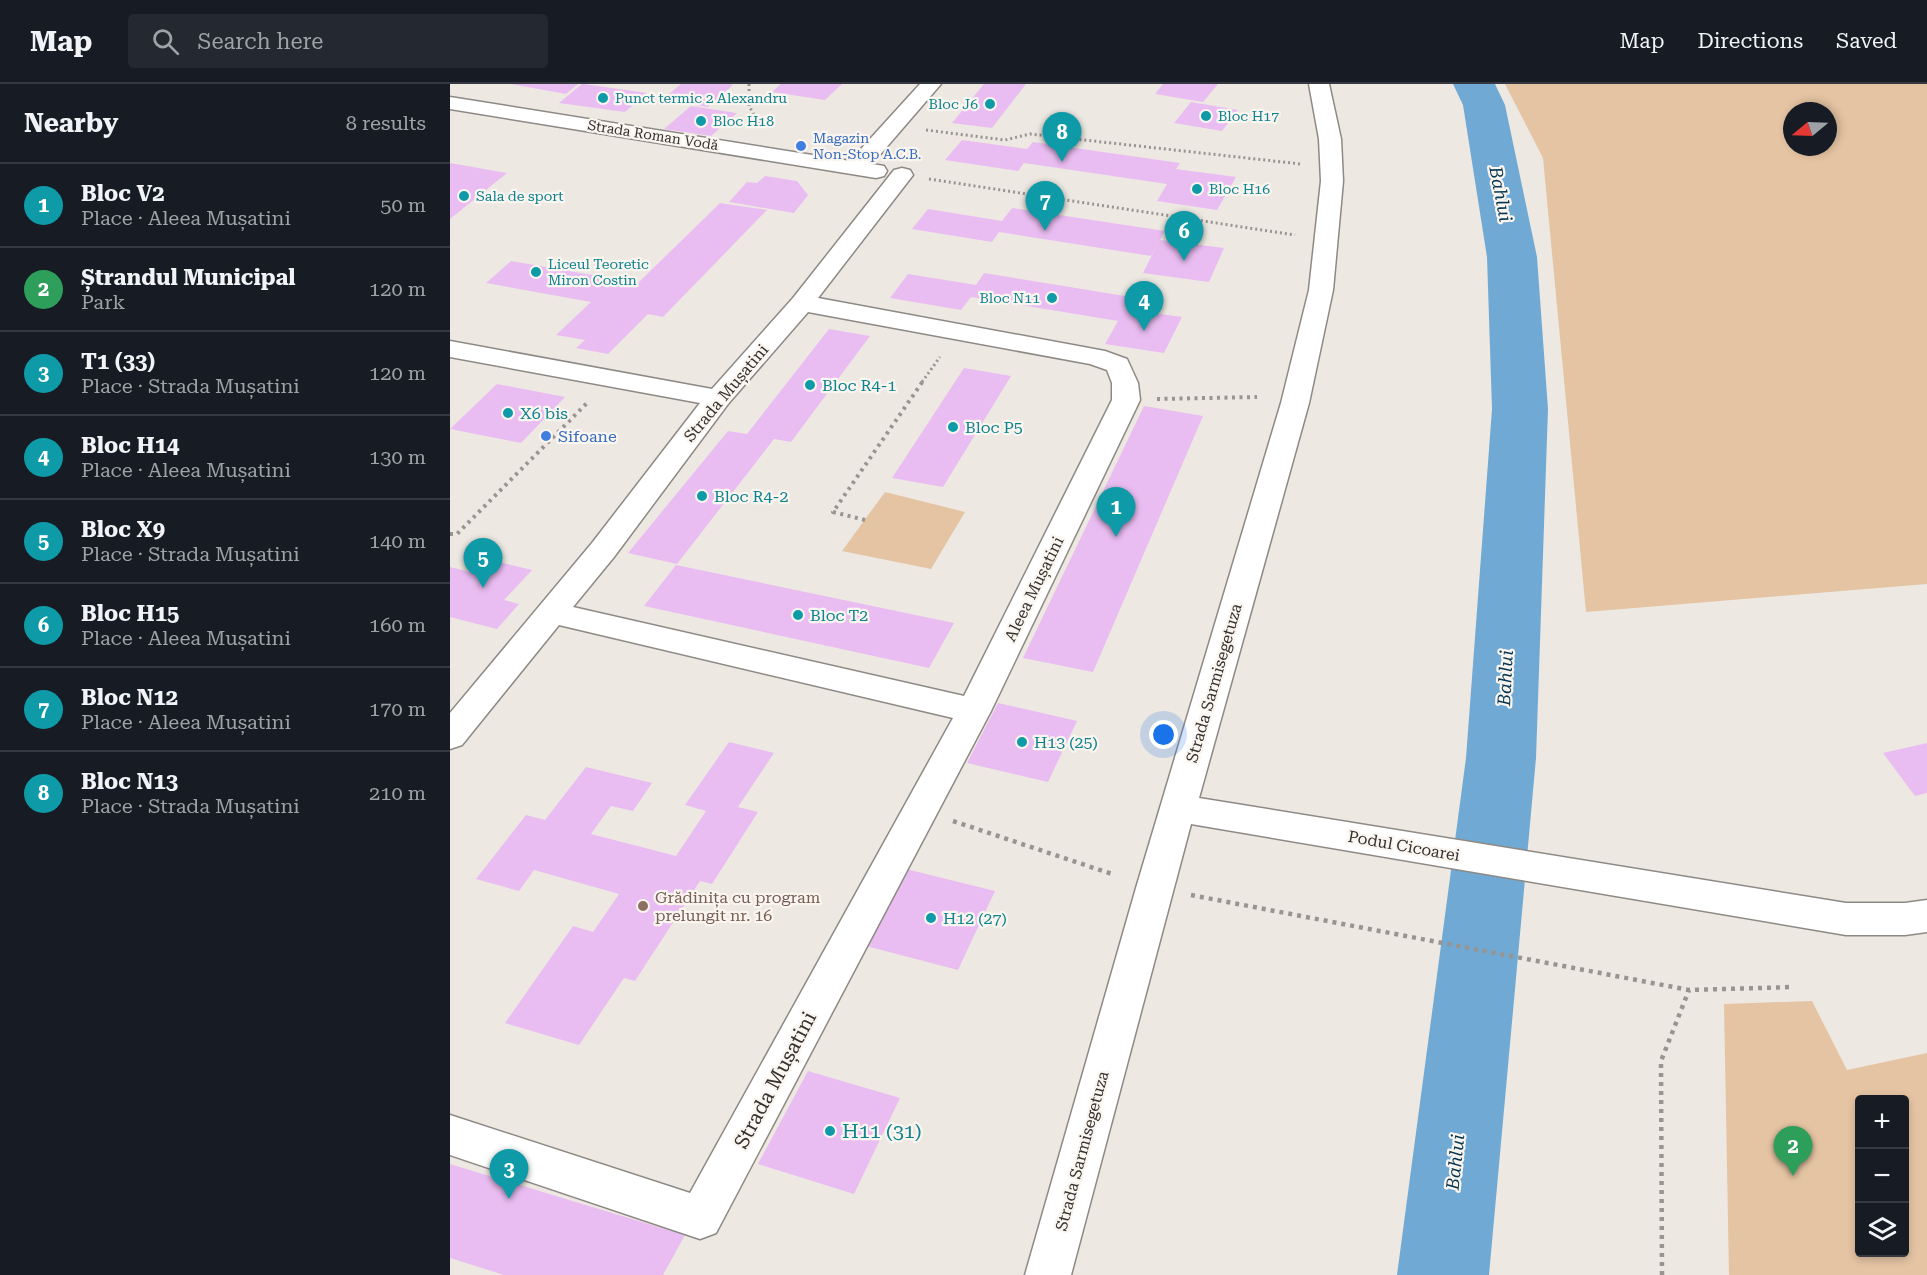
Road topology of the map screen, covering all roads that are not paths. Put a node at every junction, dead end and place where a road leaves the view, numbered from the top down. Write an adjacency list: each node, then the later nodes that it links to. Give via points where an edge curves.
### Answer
1 (931, 84): 4 (street)
2 (1319, 84): 11 (street, Strada Sarmisegetuza, via 1330,139 1332,180 1321,290 1291,414)
3 (450, 103): 4 (street, Strada Roman Vodă)
4 (855, 169): 5 (street, Strada Mușatini, via 902,175)
5 (802, 303): 7 (street, Strada Mușatini); 9 (street, Aleea Mușatini, via 1096,357 1118,365 1126,400)
6 (450, 349): 7 (street)
7 (718, 398): 8 (street, Strada Mușatini)
8 (552, 613): 9 (street); 10 (street, Strada Mușatini)
9 (974, 711): 13 (street, Strada Mușatini, via 700,1218)
10 (450, 736)
11 (1178, 808): 12 (street, Podul Cicoarei, via 1846,919); 14 (street, Strada Sarmisegetuza)
12 (1927, 916)
13 (450, 1135)
14 (1048, 1275)

